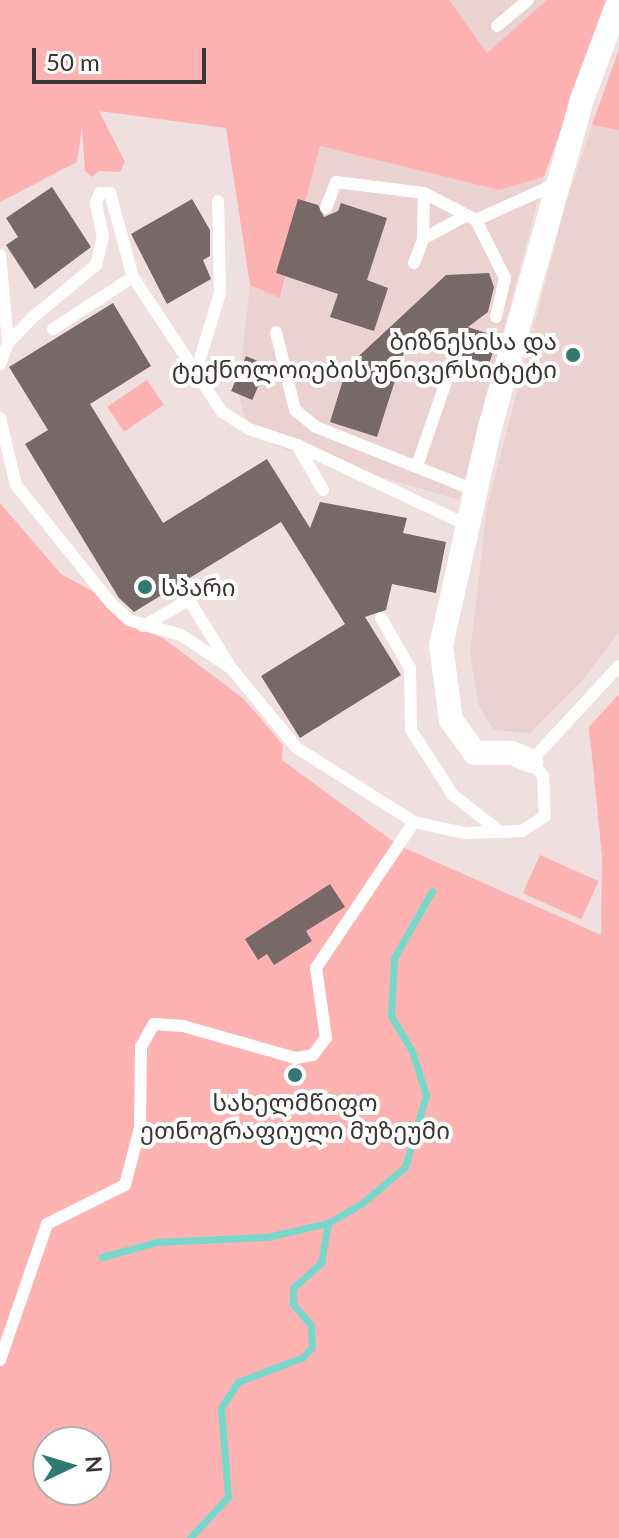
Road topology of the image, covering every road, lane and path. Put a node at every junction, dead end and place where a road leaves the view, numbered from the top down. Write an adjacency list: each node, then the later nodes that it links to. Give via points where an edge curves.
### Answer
1 (528, 0): 3 (lane)
2 (619, 0): 4 (street)
3 (497, 26)
4 (558, 183): 8 (lane, via 519,205); 24 (street)
5 (424, 193): 7 (lane, via 336,182); 8 (lane); 9 (lane)
6 (218, 201): 18 (lane, via 220,293)
7 (326, 208)
8 (471, 217): 9 (lane); 13 (lane, via 505,278)
9 (423, 239): 11 (lane)
10 (0, 255): 16 (lane)
11 (414, 263)
12 (133, 277): 14 (lane); 16 (lane, via 115,202 104,191 96,203 103,237 96,265); 18 (lane)
13 (496, 317)
14 (53, 329)
15 (276, 332): 22 (lane, via 289,368 295,410 316,427)
16 (8, 343): 17 (lane)
17 (0, 364)
18 (196, 372): 21 (lane, via 222,412 249,429)
19 (447, 379): 22 (lane)
20 (0, 418): 27 (lane, via 16,485 111,603)
21 (297, 445): 23 (lane); 25 (lane)
22 (417, 466): 24 (lane)
23 (323, 490)
24 (474, 490): 25 (street)
25 (465, 524): 30 (street, via 441,646 451,720 475,753 512,753)
26 (381, 618): 32 (lane, via 410,668 411,730 453,795)
27 (143, 626): 29 (lane, via 181,635); 29 (lane, via 189,600)
28 (619, 666): 30 (lane)
29 (232, 669): 31 (lane, via 297,748)
30 (531, 761): 32 (lane, via 543,776 545,816 522,831)
31 (414, 822): 32 (lane, via 464,833); 33 (lane, via 316,968 326,1038 313,1055 295,1058 183,1026 154,1024 141,1047 140,1128 125,1185 47,1224)
32 (501, 832)
33 (0, 1360)

